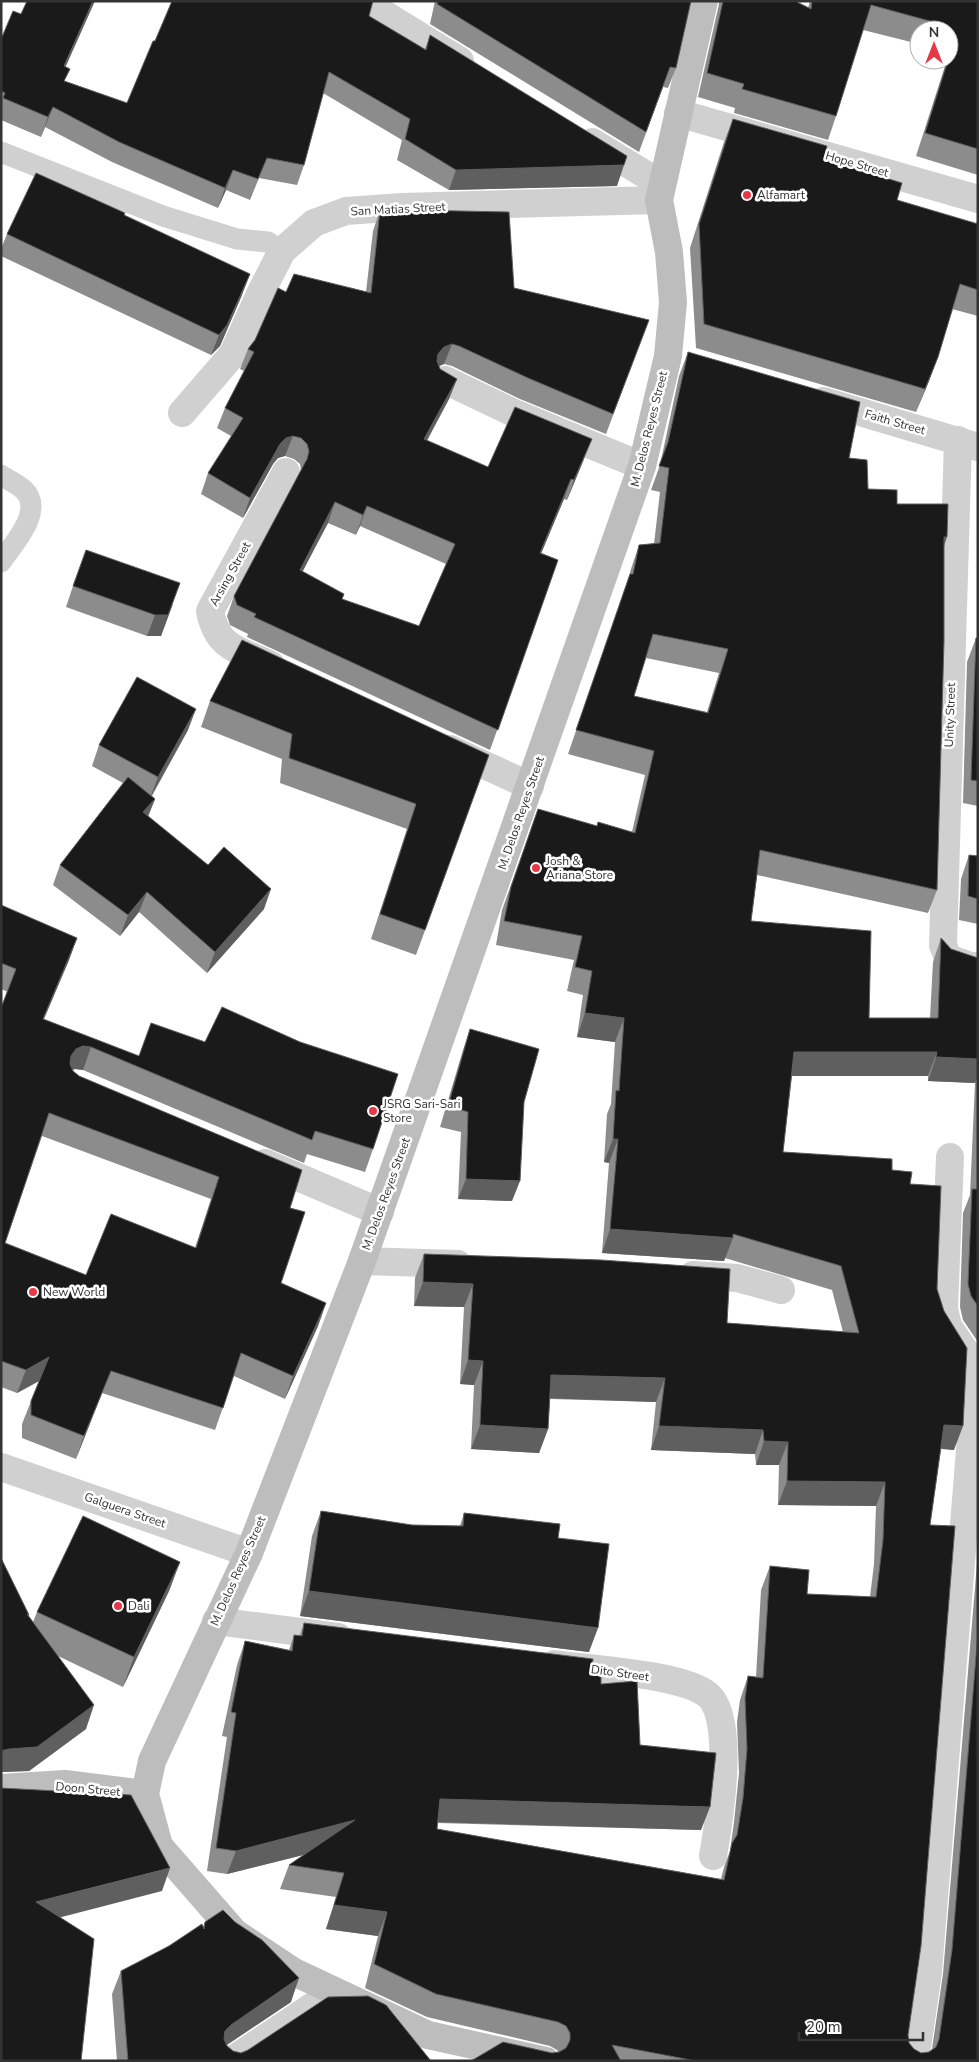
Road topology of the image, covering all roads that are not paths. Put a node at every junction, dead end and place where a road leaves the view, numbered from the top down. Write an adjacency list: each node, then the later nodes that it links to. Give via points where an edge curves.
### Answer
1 (362, 1): 3 (street)
2 (704, 1): 4 (street, M. Delos Reyes Street)
3 (479, 72)
4 (678, 113): 7 (street, M. Delos Reyes Street); 8 (street, Hope Street)
5 (570, 128): 7 (street)
6 (1, 152): 9 (lane, via 163,216 237,239 268,242)
7 (660, 192): 9 (street, San Matias Street, via 346,211 314,223); 10 (street, M. Delos Reyes Street, via 673,302)
8 (978, 199)
9 (282, 251): 14 (street, San Matias Street, via 233,354)
10 (668, 356): 11 (street); 16 (street, M. Delos Reyes Street)
11 (696, 364)
12 (446, 380): 16 (street, via 514,413)
13 (799, 394): 15 (street, Faith Street)
14 (182, 413)
15 (968, 443): 23 (street, Unity Street, via 943,945 948,958)
16 (642, 466): 22 (street, M. Delos Reyes Street)
17 (286, 472): 20 (street, Arsing Street, via 210,611 213,628 225,644)
18 (1, 475): 19 (lane, via 25,491 31,504 27,523)
19 (1, 562)
20 (297, 677)
21 (432, 740): 22 (street)
22 (530, 786): 26 (street, M. Delos Reyes Street)
23 (978, 966)
24 (242, 1154): 26 (street)
25 (950, 1158): 42 (street, via 944,1309 948,1326 974,1368 974,1388 928,1972)
26 (380, 1212): 27 (street, M. Delos Reyes Street)
27 (362, 1261): 28 (street); 32 (street, M. Delos Reyes Street)
28 (487, 1265)
29 (670, 1273): 30 (street, via 737,1278)
30 (780, 1290)
31 (1, 1467): 32 (street, Galguera Street)
32 (249, 1553): 33 (street, M. Delos Reyes Street)
33 (216, 1621): 34 (street); 37 (street, M. Delos Reyes Street, via 152,1762)
34 (359, 1640)
35 (526, 1660): 38 (street, Dito Street, via 670,1680 708,1695 717,1706 722,1753 722,1804)
36 (1, 1788): 37 (street, Doon Street, via 65,1784)
37 (145, 1794): 39 (street, M. Delos Reyes Street, via 159,1846 235,1933 294,1972)
38 (713, 1856)
39 (334, 1992): 40 (street); 41 (street, M. Delos Reyes Street, via 428,2035)
40 (231, 2061)
41 (546, 2061)
42 (915, 2061)

